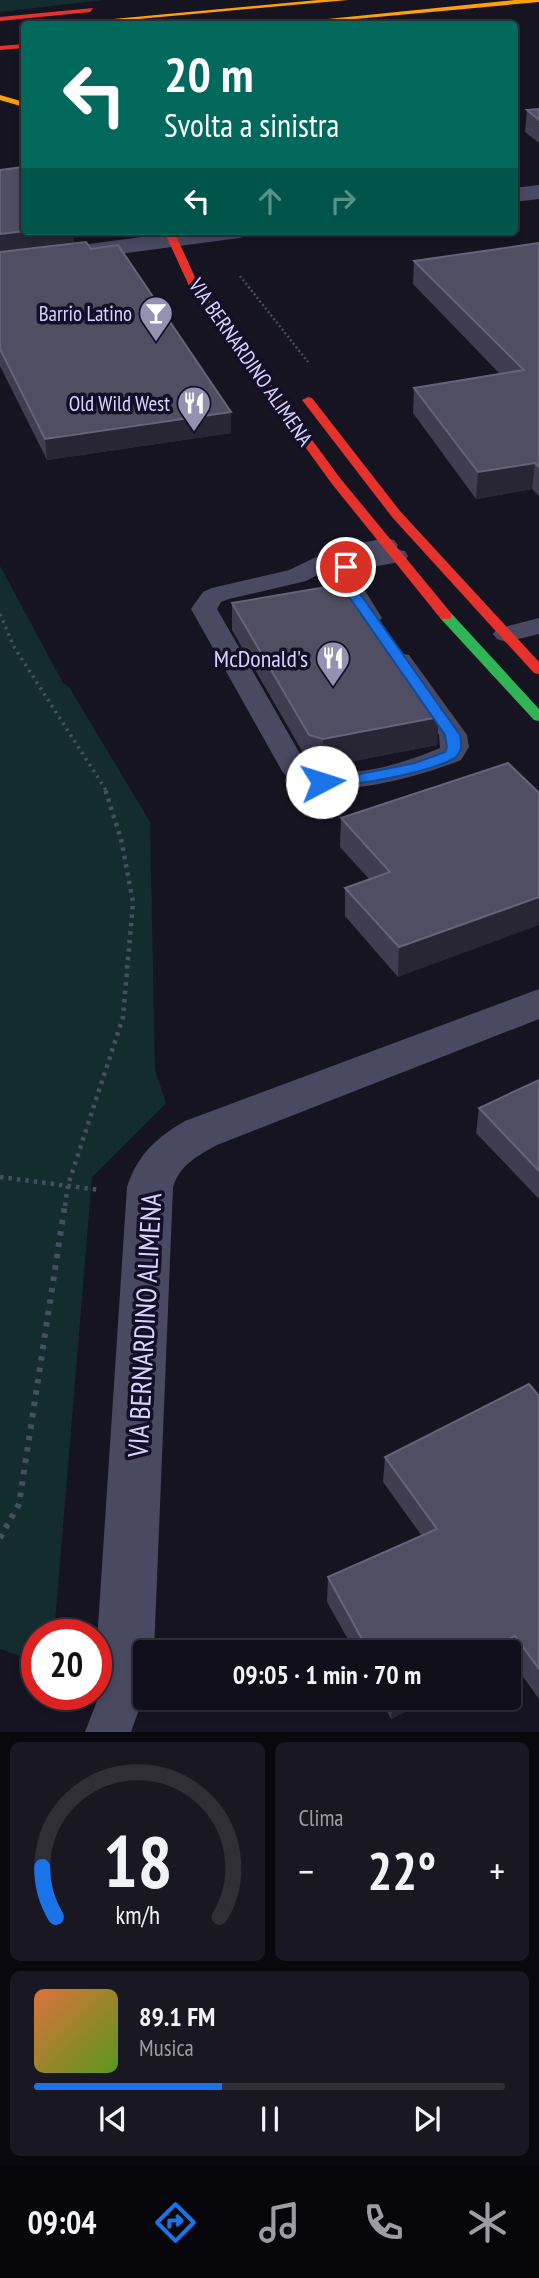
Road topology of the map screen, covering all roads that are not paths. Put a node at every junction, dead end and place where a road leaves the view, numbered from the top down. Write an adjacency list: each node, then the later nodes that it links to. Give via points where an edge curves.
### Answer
1 (193, 0): 4 (main road)
2 (344, 0): 5 (main road)
3 (539, 0): 6 (main road)
4 (0, 19)
5 (98, 21)
6 (307, 21)
7 (21, 28): 8 (main road)
8 (0, 30)
9 (0, 97): 10 (main road)
10 (21, 104)
11 (539, 192): 12 (street)
12 (518, 195)
13 (172, 235): 14 (street); 15 (main road, VIA BERNARDINO ALIMENA); 17 (main road, VIA BERNARDINO ALIMENA, via 194,286)
14 (0, 263)
15 (200, 264)
16 (297, 386): 19 (main road, VIA BERNARDINO ALIMENA, via 396,514)
17 (391, 551): 17 (lane, via 343,552 297,576 221,593 206,603 207,618 296,771 305,779 360,779 419,767 451,754 455,747 453,735 342,578 340,571 346,567); 21 (main road, VIA BERNARDINO ALIMENA)
18 (539, 626): 19 (lane)
19 (506, 634): 20 (main road, VIA BERNARDINO ALIMENA)
20 (539, 670)
21 (539, 717)
22 (539, 1003): 23 (street, VIA BERNARDINO ALIMENA, via 201,1133 158,1164 149,1199)
23 (124, 1673): 24 (lane, VIA BERNARDINO ALIMENA)
24 (108, 1732)

